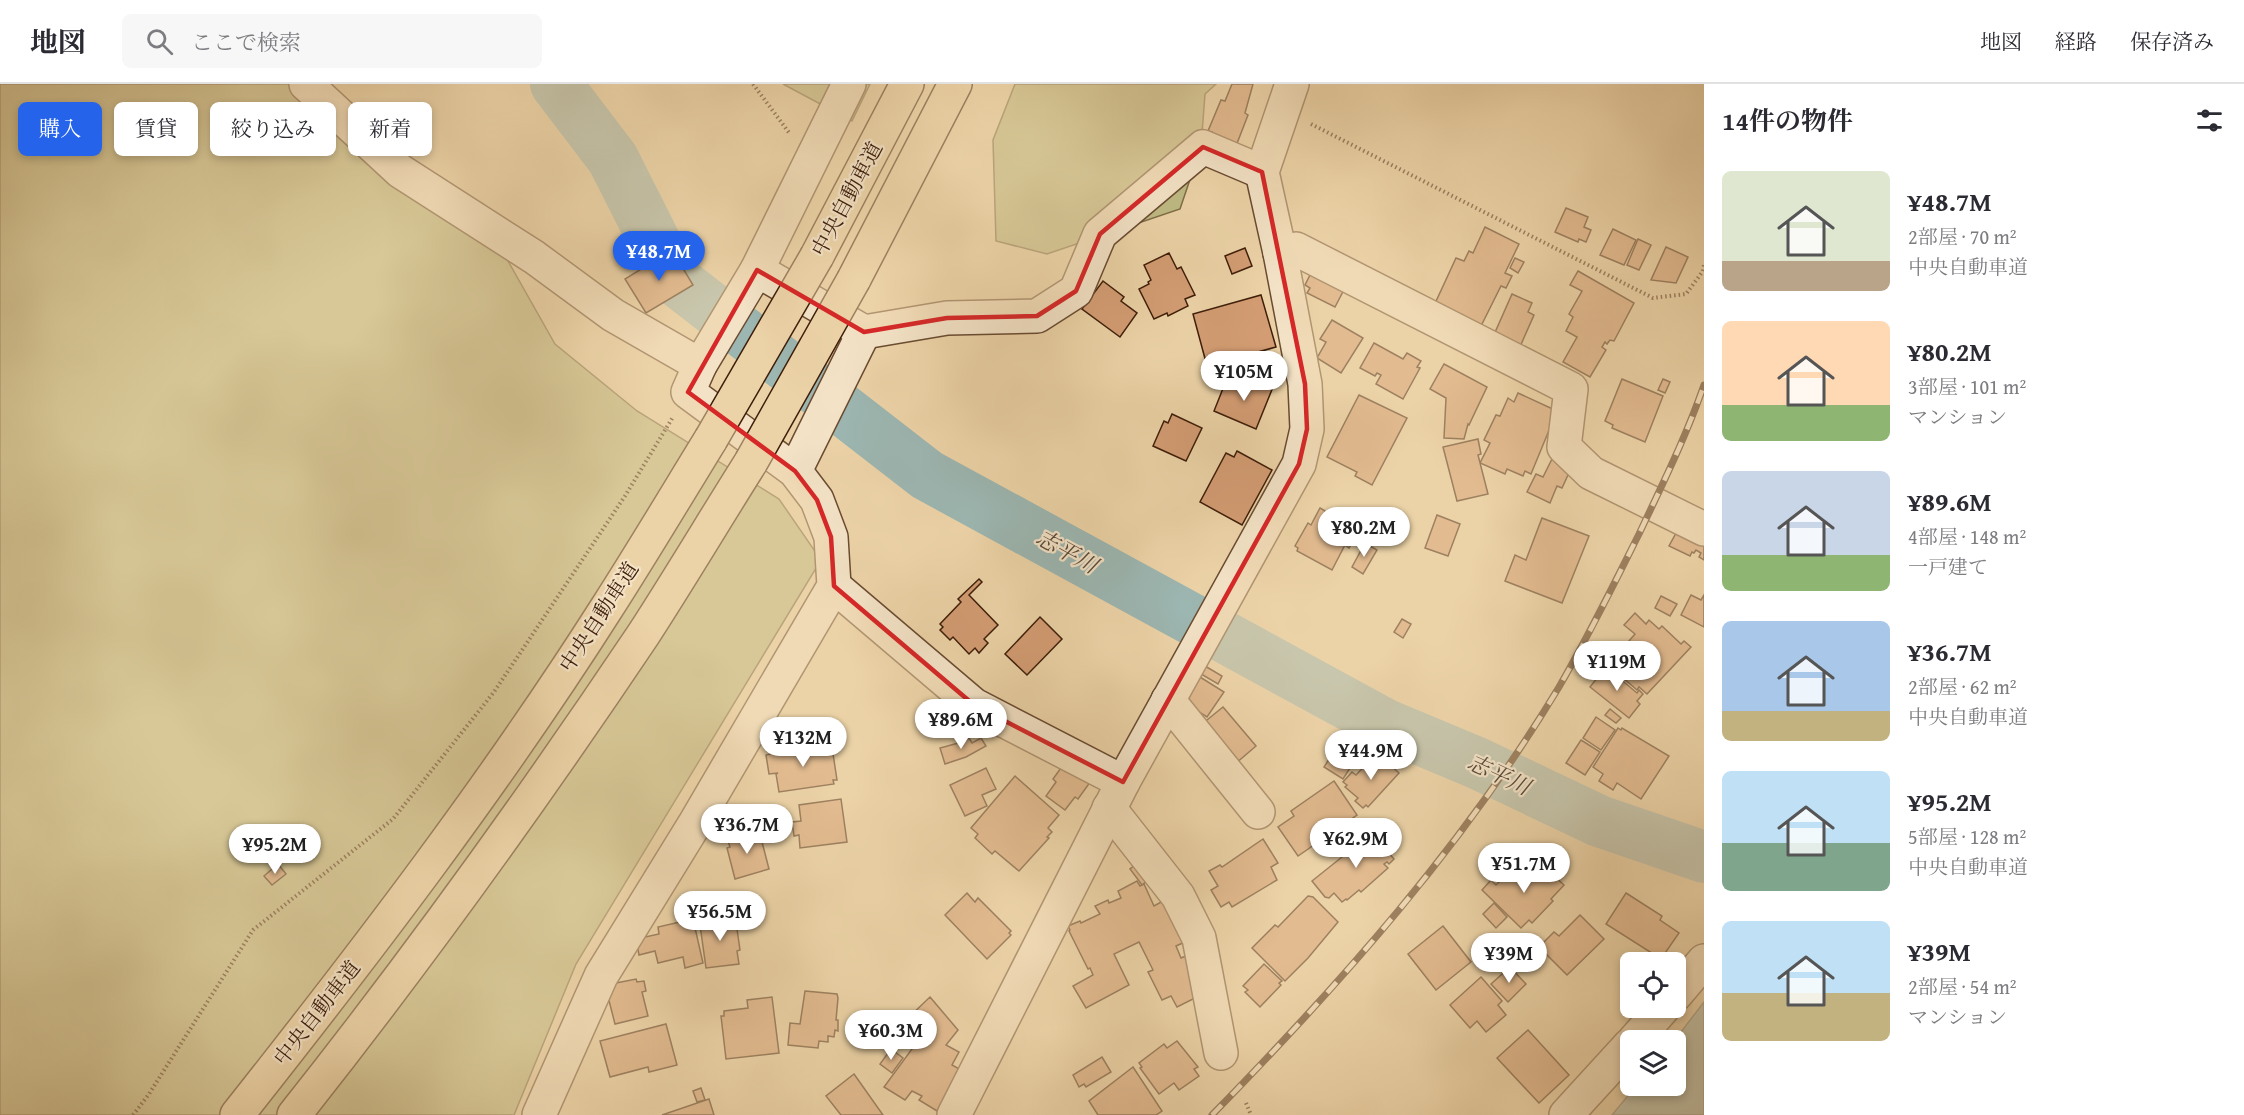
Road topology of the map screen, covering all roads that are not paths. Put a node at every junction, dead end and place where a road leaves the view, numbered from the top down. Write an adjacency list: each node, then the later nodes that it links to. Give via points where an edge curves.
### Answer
1 (306, 84): 10 (street, via 400,171 534,257)
2 (849, 84): 8 (street)
3 (907, 84): 23 (highway, 中央自動車道, bridge, via 816,256 711,439 605,610 496,771 334,992)
4 (955, 84): 24 (highway, 中央自動車道, bridge, via 854,279 751,462 643,633 533,795 373,1015)
5 (1288, 97): 6 (street)
6 (1262, 171): 7 (street); 9 (street, via 1203,147 1100,234 1076,291 1037,316 947,318)
7 (1280, 253): 12 (street, via 1296,249 1571,389 1564,447 1591,473); 14 (street, via 1305,384 1307,429 1299,464)
8 (757, 270): 9 (street); 10 (street)
9 (864, 332): 11 (street)
10 (694, 379): 11 (street)
11 (795, 471): 13 (street, via 817,500 831,537)
12 (1704, 529)
13 (834, 586): 15 (street, via 974,705); 25 (street, via 601,976)
14 (1168, 700): 15 (street); 16 (street)
15 (1116, 795): 21 (street, via 1199,938); 26 (street)
16 (1258, 812)
17 (1704, 961): 18 (street)
18 (1686, 982)
19 (1654, 1018): 20 (street)
20 (1644, 1030)
21 (1221, 1053)
22 (1620, 1057): 27 (street)
23 (237, 1115)
24 (294, 1115)
25 (539, 1115)
26 (954, 1115)
27 (1566, 1115)

